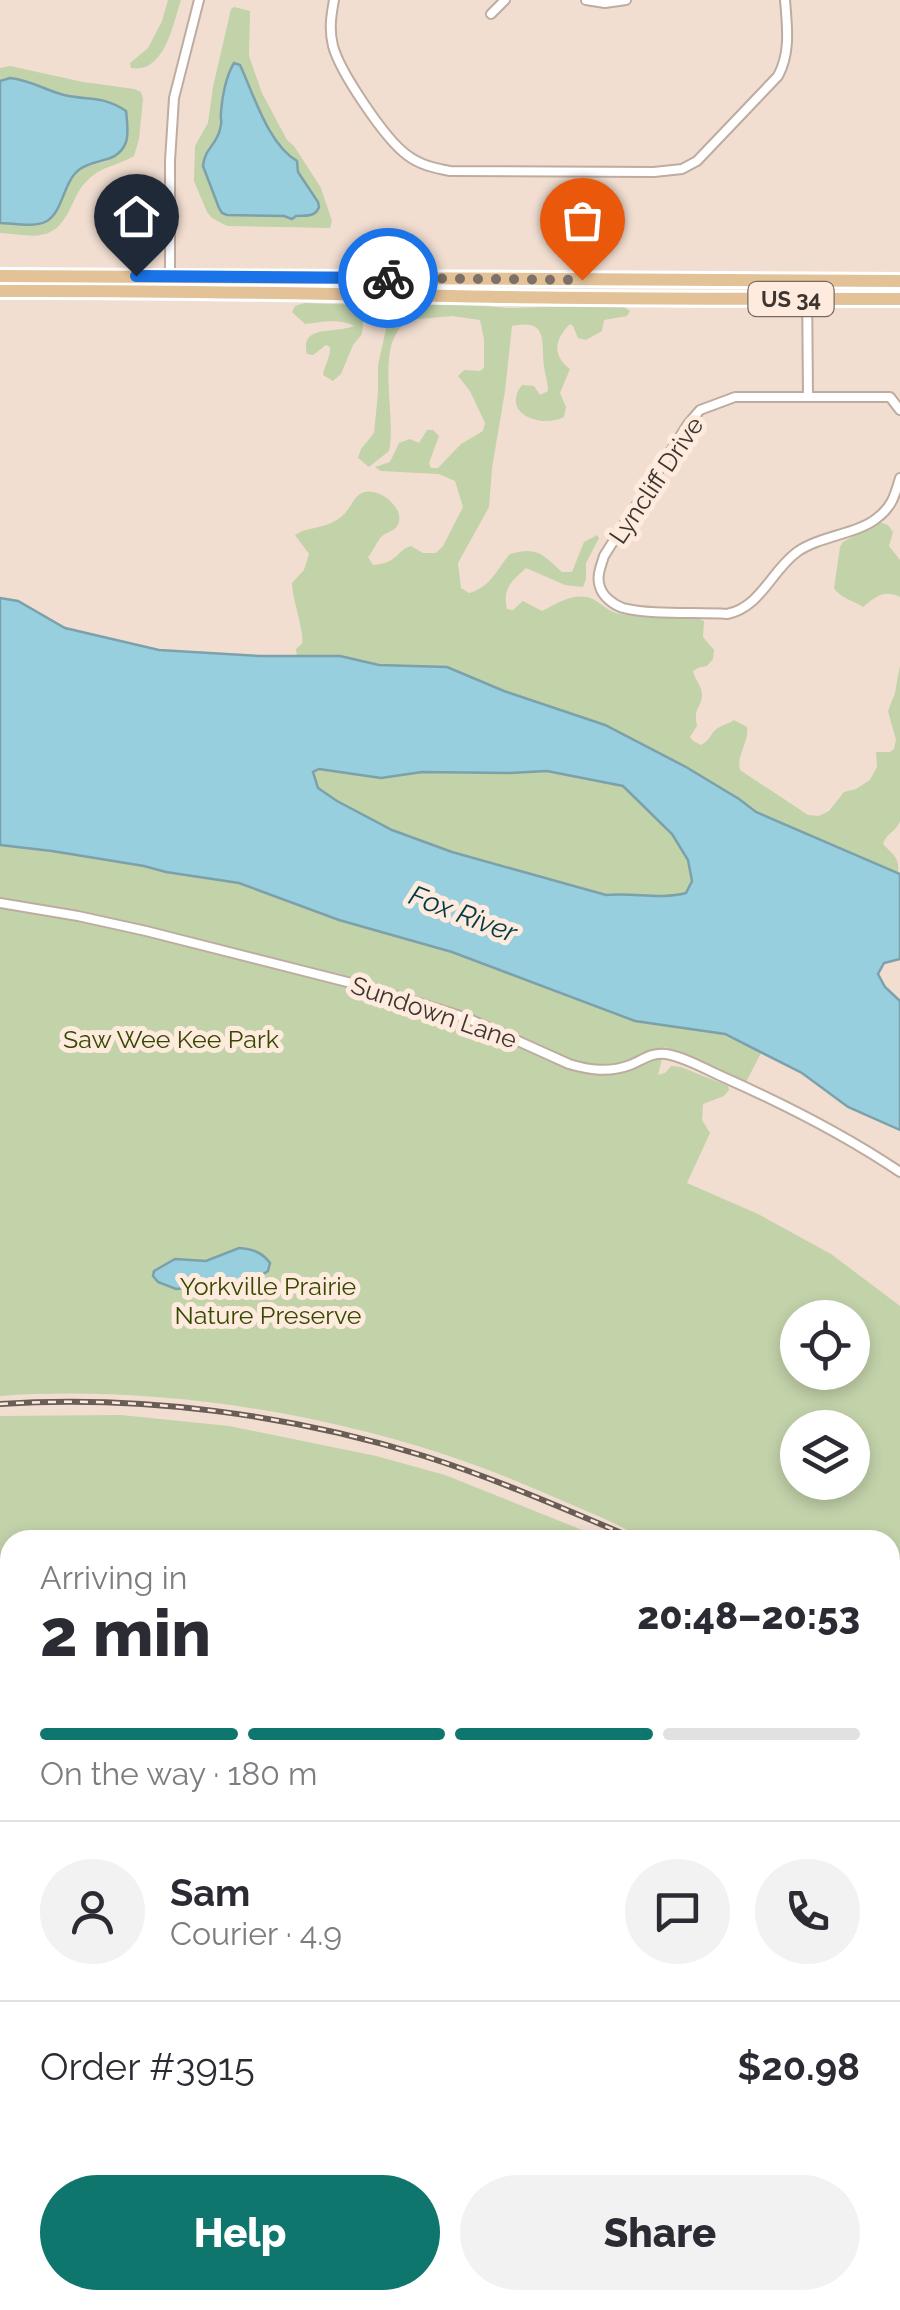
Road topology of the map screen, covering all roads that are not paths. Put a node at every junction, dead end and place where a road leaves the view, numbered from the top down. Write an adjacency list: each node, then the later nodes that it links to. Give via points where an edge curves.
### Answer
1 (199, 0): 11 (street, via 174,98)
2 (334, 0): 6 (street, via 332,44 340,64 389,139 415,161 450,171 662,172 700,158 778,76 788,44)
3 (505, 0): 7 (street)
4 (586, 0): 5 (street)
5 (626, 0)
6 (785, 0)
7 (491, 14)
8 (0, 276): 11 (main road, US 34)
9 (807, 282): 10 (main road, US 34); 11 (main road, US 34); 13 (street)
10 (900, 282)
11 (170, 283): 12 (main road, US 34); 13 (main road, US 34, via 268,294)
12 (0, 291)
13 (807, 299): 14 (main road, US 34); 15 (street)
14 (900, 300)
15 (808, 396): 16 (street, Lyncliff Drive, via 890,397); 17 (street, Lyncliff Drive, via 735,397 700,410 604,556 598,573 606,597 636,610 740,611 802,548 874,522 892,505)
16 (900, 410)
17 (900, 478)
18 (0, 904): 19 (street, Sundown Lane, via 146,931 377,990 468,1018 584,1068 615,1070 652,1054 672,1056 826,1128)
19 (900, 1172)

